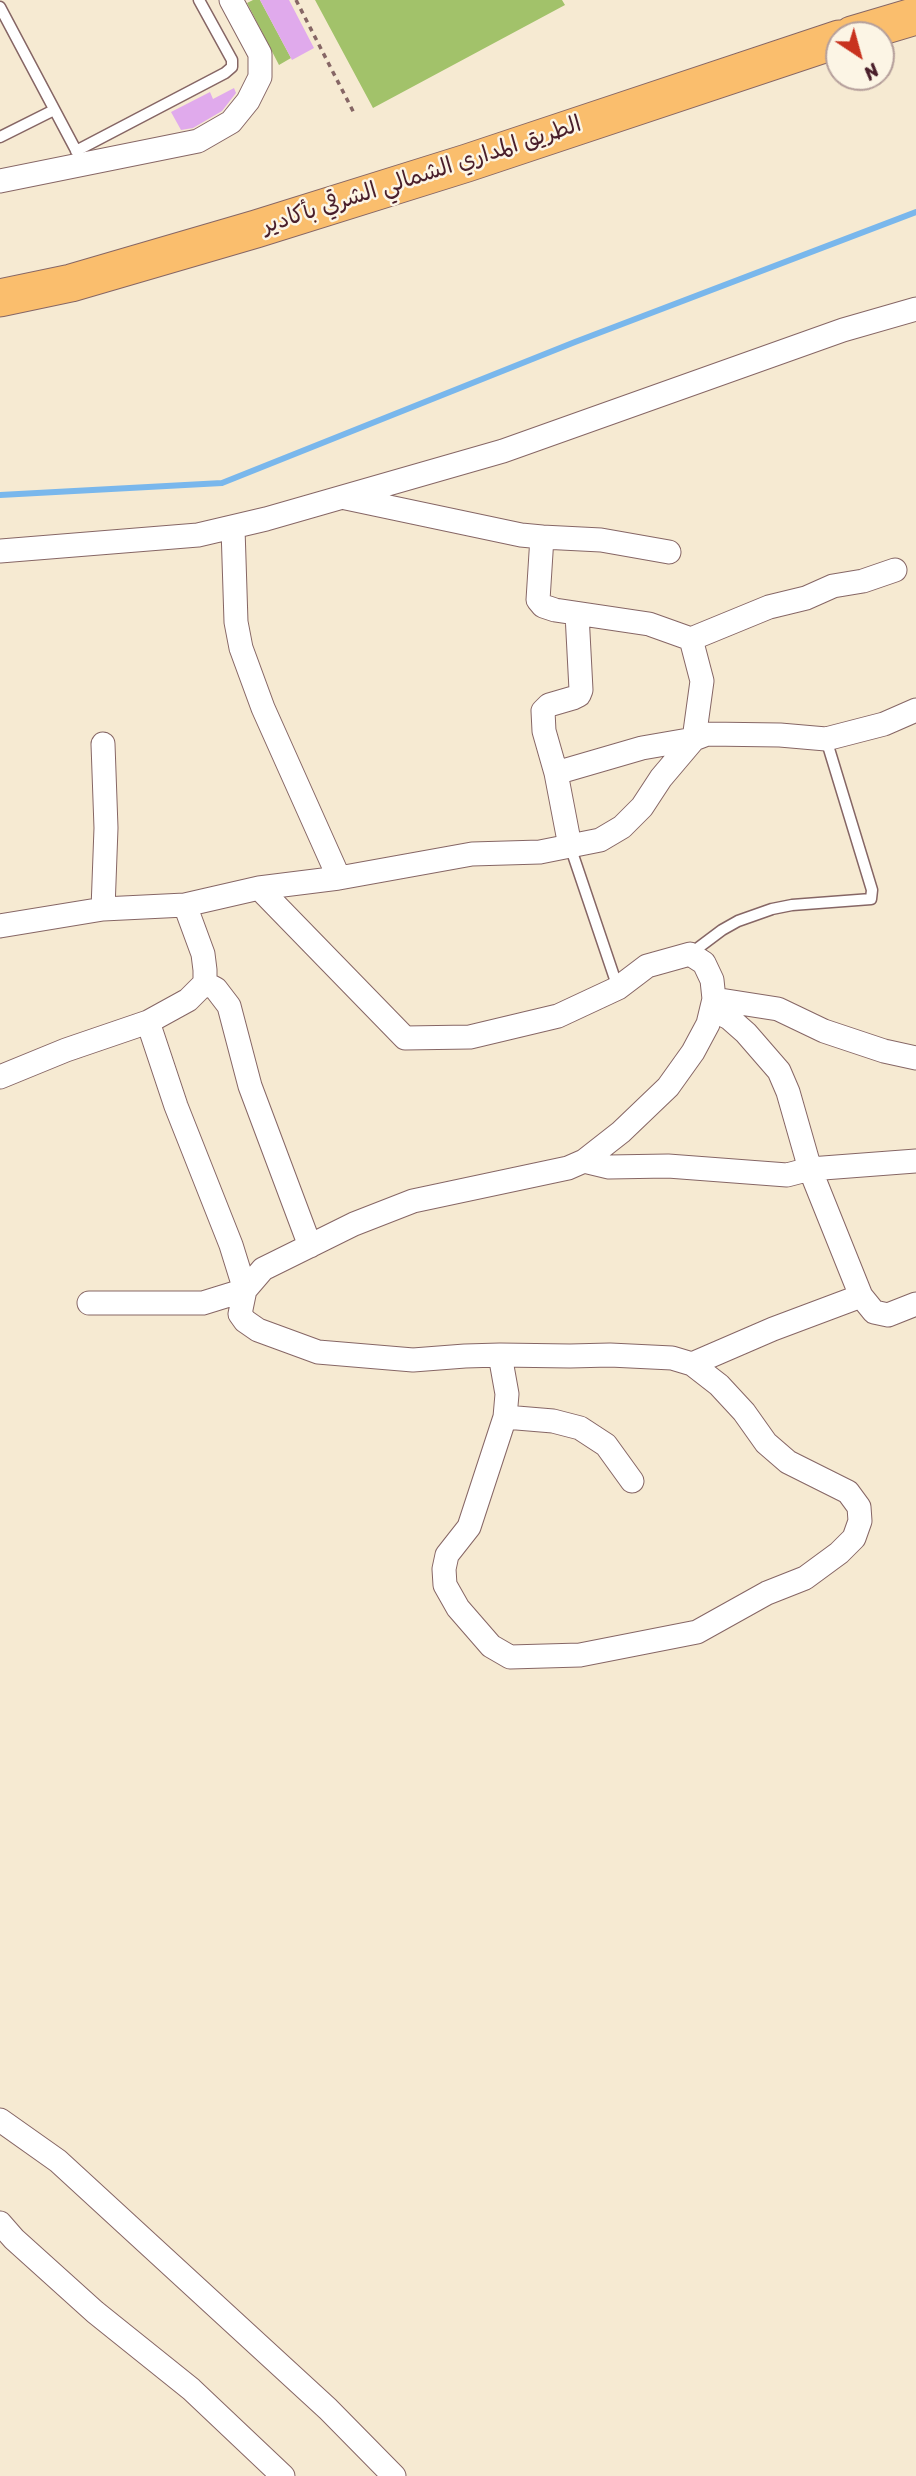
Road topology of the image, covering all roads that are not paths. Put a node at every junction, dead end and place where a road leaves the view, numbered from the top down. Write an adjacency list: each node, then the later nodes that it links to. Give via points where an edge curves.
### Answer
1 (199, 0): 6 (lane)
2 (234, 6): 6 (lane); 13 (street, via 261,54 260,77 231,122 198,141)
3 (0, 7): 11 (lane)
4 (916, 16): 5 (highway)
5 (895, 22)
6 (213, 24): 13 (lane, via 232,67)
7 (916, 42): 9 (highway)
8 (825, 44): 15 (highway, الطريق المداري الشمالي الشرقي بأكادير, via 269,225 71,283)
9 (895, 49)
10 (825, 71): 17 (highway, الطريق المداري الشمالي الشرقي بأكادير, via 243,259)
11 (54, 110): 12 (lane); 13 (lane)
12 (0, 137)
13 (80, 158): 14 (street)
14 (0, 181)
15 (0, 298)
16 (916, 309): 18 (street, via 844,330 503,451)
17 (0, 322)
18 (342, 497): 19 (street); 20 (street)
19 (233, 528): 21 (street, via 198,535); 32 (street, via 240,648)
20 (542, 537): 22 (street, via 601,540); 24 (street, via 538,600 543,606)
21 (0, 551)
22 (669, 552)
23 (895, 570): 25 (street, via 769,607)
24 (577, 614): 25 (street, via 649,624); 30 (street, via 581,690 543,712)
25 (691, 639): 27 (street, via 702,681)
26 (916, 710): 28 (street, via 884,724)
27 (694, 739): 28 (street, via 707,734); 30 (street, via 642,748); 31 (street, via 622,827 600,840)
28 (826, 739): 37 (lane, via 871,899 772,909 738,921)
29 (103, 744): 35 (street)
30 (556, 773): 31 (street)
31 (570, 846): 32 (street, via 540,852 472,854); 39 (lane)
32 (339, 878): 33 (street)
33 (259, 888): 34 (street); 39 (street, via 405,1038 470,1037 558,1016)
34 (185, 905): 35 (street); 38 (street, via 203,954)
35 (103, 909): 36 (street)
36 (0, 926)
37 (690, 954): 39 (street, via 648,966); 40 (street, via 704,963 712,980)
38 (205, 983): 41 (street, via 188,1000); 47 (street, via 229,1006 250,1086)
39 (618, 988)
40 (713, 1004): 42 (street, via 778,1009 824,1031); 44 (street, via 693,1052 668,1087); 46 (street, via 779,1072)
41 (148, 1022): 43 (street); 48 (street)
42 (916, 1058)
43 (0, 1077)
44 (584, 1161): 46 (street, via 609,1167 678,1166 763,1175); 47 (street, via 405,1203)
45 (916, 1161): 46 (street)
46 (810, 1169): 49 (street)
47 (310, 1246): 48 (street, via 263,1269)
48 (245, 1290): 50 (street, via 203,1303); 52 (street, via 240,1314 245,1321 258,1331 318,1352 413,1360)
49 (862, 1296): 51 (street, via 874,1312 888,1315); 53 (street)
50 (89, 1303)
51 (916, 1304)
52 (500, 1355): 53 (street, via 610,1355 672,1358); 54 (street, via 507,1394)
53 (692, 1364): 54 (street, via 719,1385 766,1443 788,1462 848,1492 859,1507 860,1521 854,1538 805,1578 767,1593 697,1632 580,1655 510,1657 491,1646 458,1608 445,1585 444,1569 447,1555 470,1527)
54 (505, 1417): 55 (street, via 580,1428 606,1445)
55 (632, 1481)
56 (0, 2120): 59 (street, via 58,2161 328,2409)
57 (0, 2223): 58 (street, via 95,2312 191,2389)
58 (283, 2476)
59 (394, 2476)

